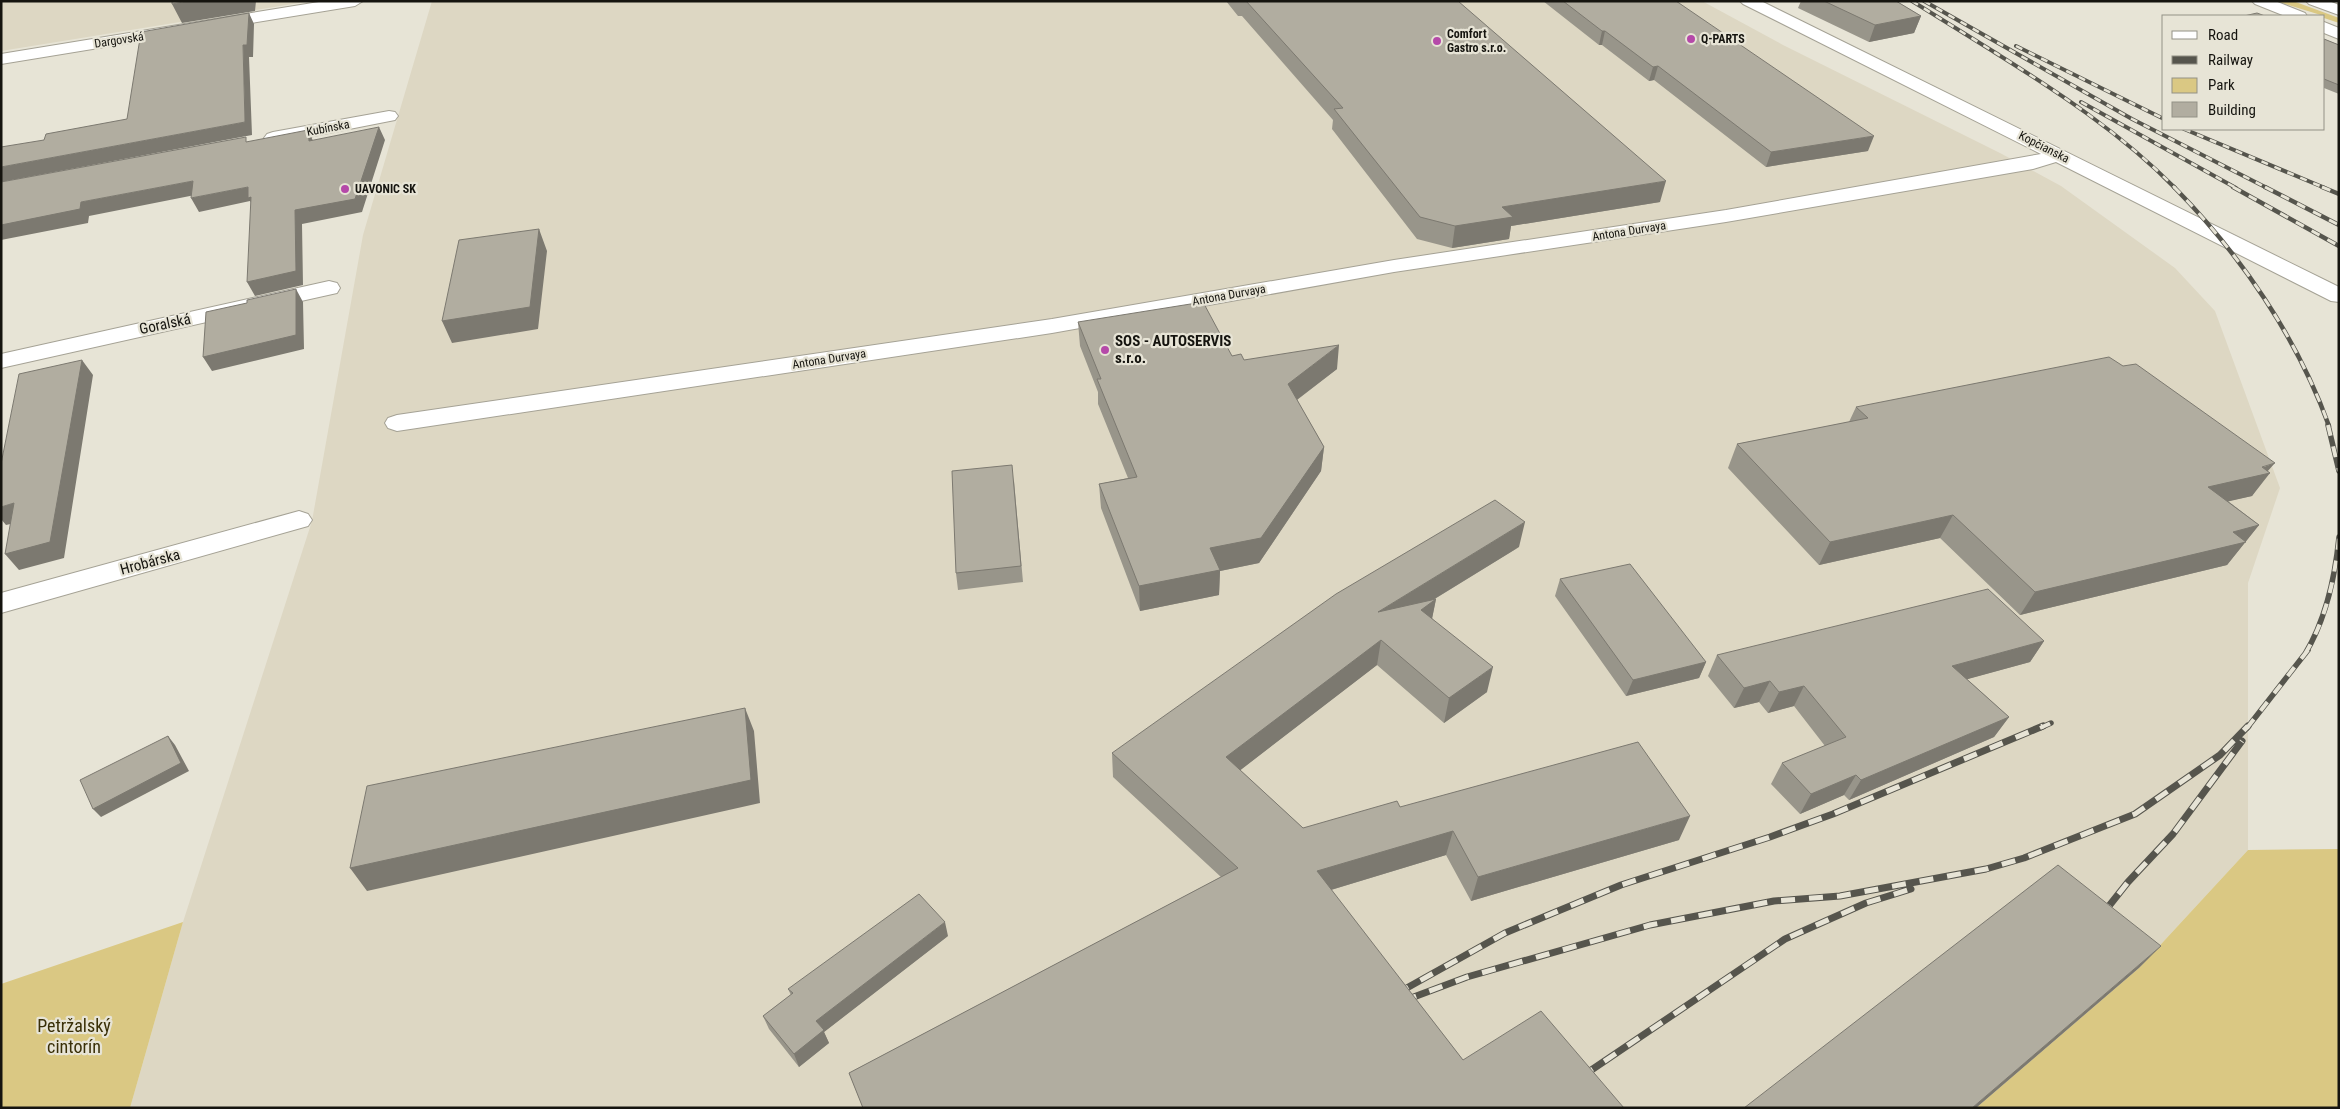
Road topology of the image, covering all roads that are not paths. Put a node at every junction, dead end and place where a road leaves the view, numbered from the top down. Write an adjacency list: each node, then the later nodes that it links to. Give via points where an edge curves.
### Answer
1 (355, 1): 11 (street, Dargovská)
2 (1748, 1): 14 (street, Kopčianska)
3 (2260, 1): 6 (street)
4 (2314, 1): 5 (street)
5 (2339, 10)
6 (2296, 15)
7 (2325, 26): 9 (street)
8 (2325, 27): 10 (street)
9 (2339, 29)
10 (2339, 34)
11 (1, 59)
12 (389, 116): 13 (street, Kubínska)
13 (251, 142)
14 (2059, 155): 16 (street, Kopčianska); 18 (street, Antona Durvaya, via 2033,163 1736,214 1394,266 1052,326)
15 (329, 288): 17 (street, Goralská)
16 (2339, 296)
17 (1, 361)
18 (397, 423)
19 (299, 520): 20 (street, Hrobárska)
20 (1, 603)

